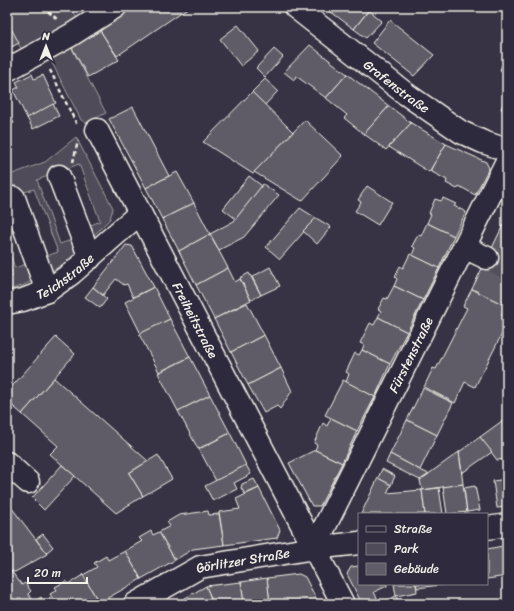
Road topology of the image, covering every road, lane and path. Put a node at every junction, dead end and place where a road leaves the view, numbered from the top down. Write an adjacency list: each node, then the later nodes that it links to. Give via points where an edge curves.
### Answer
1 (115, 7): 3 (street)
2 (295, 7): 6 (street, Grafenstraße, via 406,94 461,132)
3 (42, 51): 4 (street); 5 (path, via 44,59)
4 (7, 70)
5 (88, 131): 8 (path); 10 (street, Freiheitstraße)
6 (507, 150)
7 (507, 161): 11 (street, Fürstenstraße)
8 (66, 170): 12 (street)
9 (14, 198): 14 (street)
10 (140, 213): 12 (street, Teichstraße); 21 (street, Freiheitstraße)
11 (464, 247): 13 (street); 21 (street, Fürstenstraße)
12 (90, 258): 14 (street, Teichstraße)
13 (487, 258)
14 (47, 291): 15 (street, Teichstraße, via 24,300)
15 (7, 303)
16 (7, 463): 17 (street)
17 (28, 482)
18 (507, 525): 19 (street)
19 (488, 528)
20 (358, 543): 21 (street, Görlitzer Straße)
21 (314, 548): 22 (street, Görlitzer Straße, via 200,567); 23 (street, Freiheitstraße)
22 (135, 604)
23 (343, 604)

